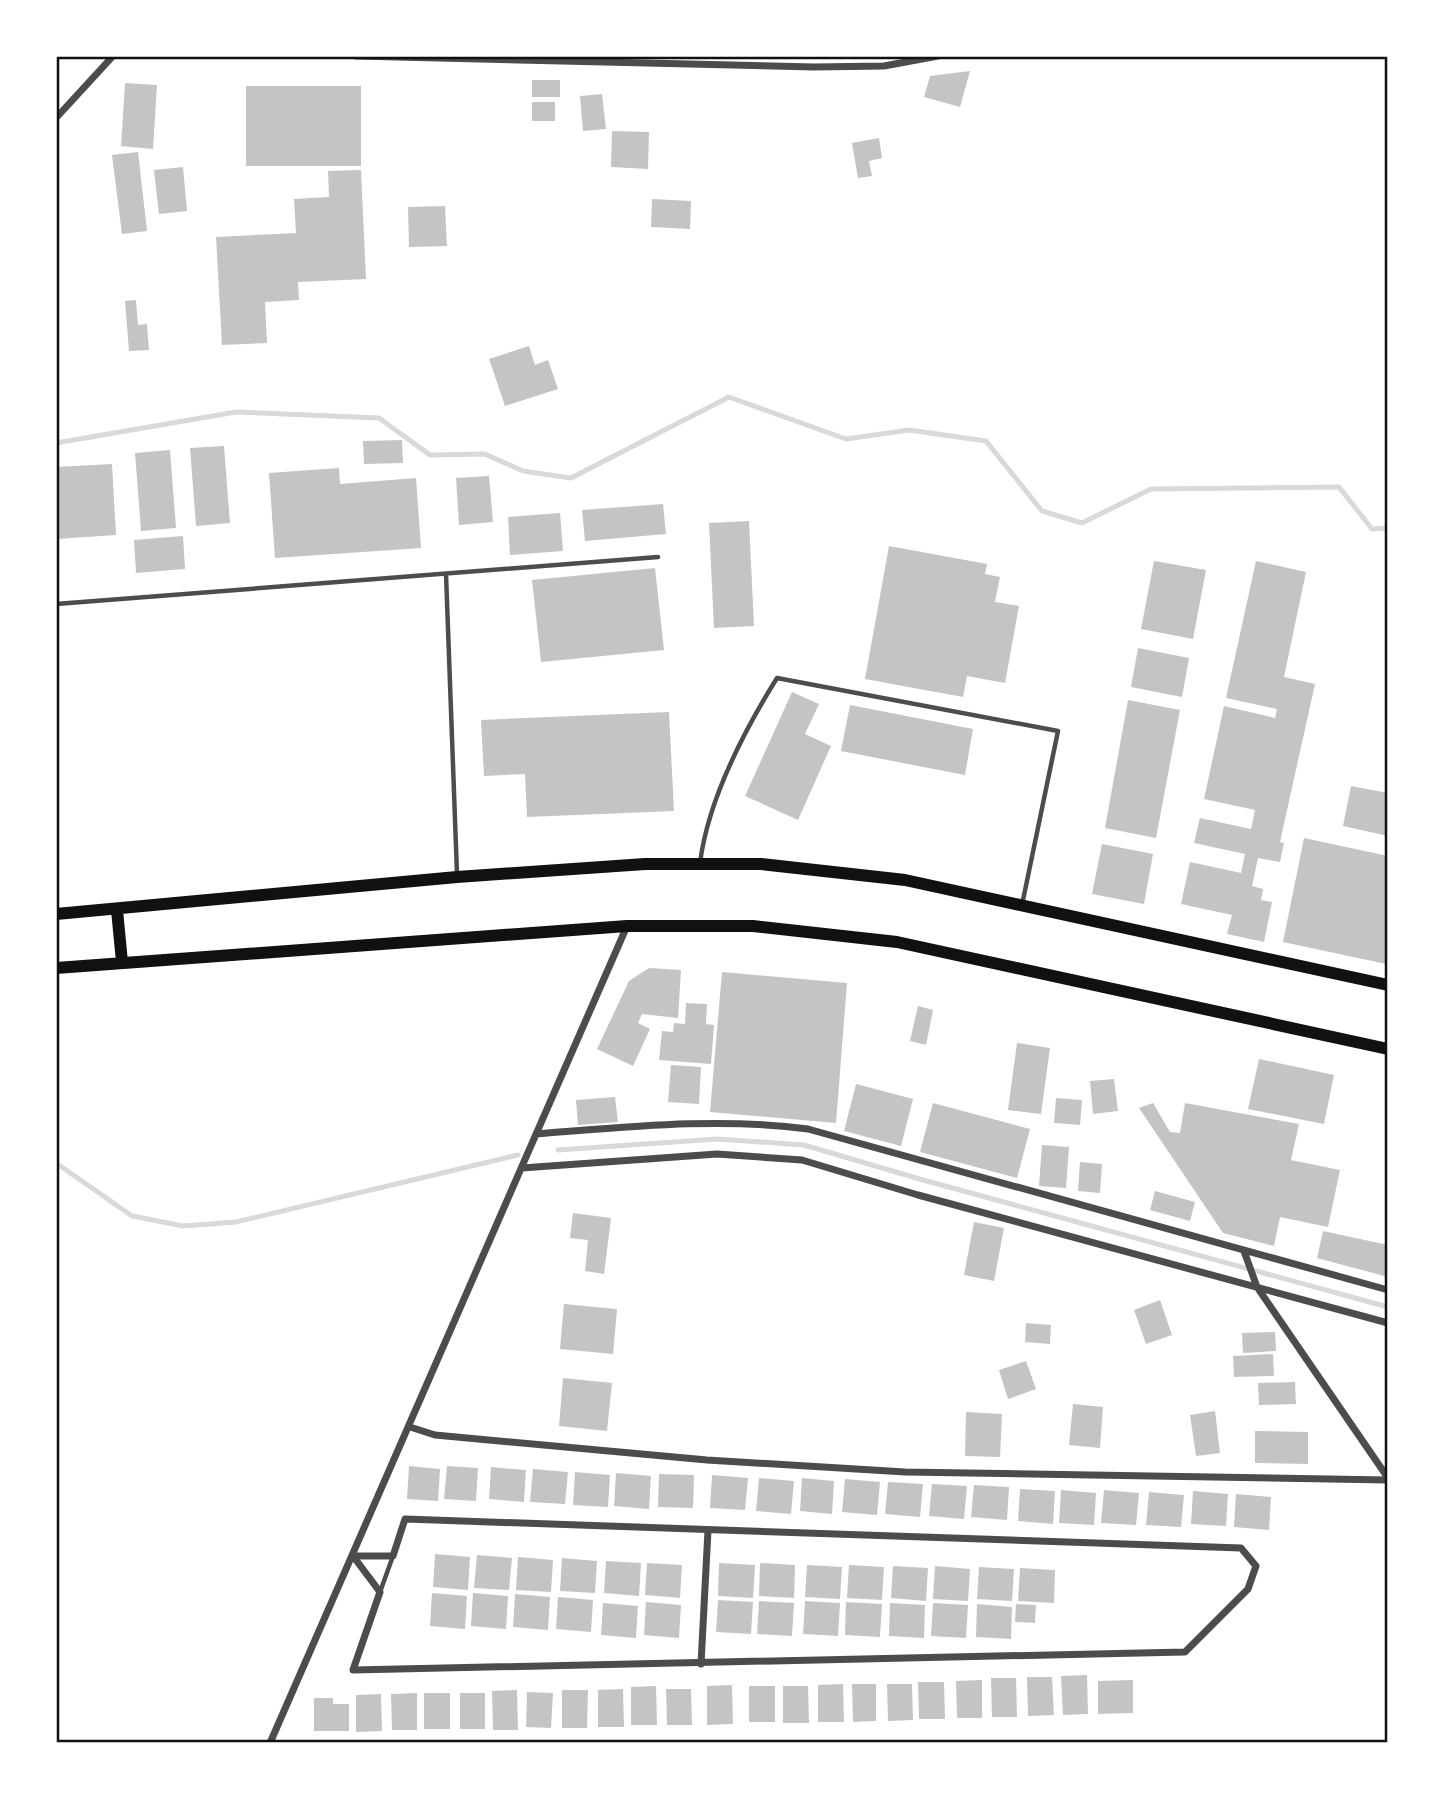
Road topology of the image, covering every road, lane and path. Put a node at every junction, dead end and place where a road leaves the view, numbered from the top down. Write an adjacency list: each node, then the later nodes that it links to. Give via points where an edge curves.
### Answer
1 (113, 56): 4 (street)
2 (356, 56): 3 (street, via 814,67 884,66)
3 (937, 56)
4 (56, 118)
5 (658, 557): 6 (lane)
6 (446, 575): 7 (lane); 9 (lane)
7 (56, 604)
8 (699, 864): 9 (main road); 10 (main road, via 761,864 905,880); 10 (lane, via 703,840 746,728 776,678 1058,731)
9 (457, 877): 11 (main road)
10 (1022, 905): 16 (main road)
11 (117, 910): 12 (main road); 14 (main road)
12 (56, 914)
13 (627, 926): 14 (main road); 17 (main road, via 753,926 897,942); 18 (street)
14 (122, 962): 15 (main road)
15 (56, 968)
16 (1388, 985)
17 (1388, 1049)
18 (536, 1134): 19 (street); 20 (street, via 716,1121 808,1129)
19 (522, 1168): 21 (street, via 717,1154 802,1160); 24 (street)
20 (1244, 1251): 21 (street); 22 (street)
21 (1257, 1287): 23 (street); 25 (street)
22 (1388, 1290)
23 (1388, 1324)
24 (410, 1427): 25 (street, via 435,1435 892,1472); 27 (street)
25 (1388, 1479)
26 (708, 1530): 28 (street, via 405,1519); 30 (street); 30 (street, via 1241,1548 1256,1566 1248,1590 1185,1652)
27 (353, 1556): 28 (street); 29 (street); 31 (street)
28 (393, 1556): 29 (lane)
29 (380, 1592): 30 (street, via 353,1670)
30 (701, 1664)
31 (270, 1743)

